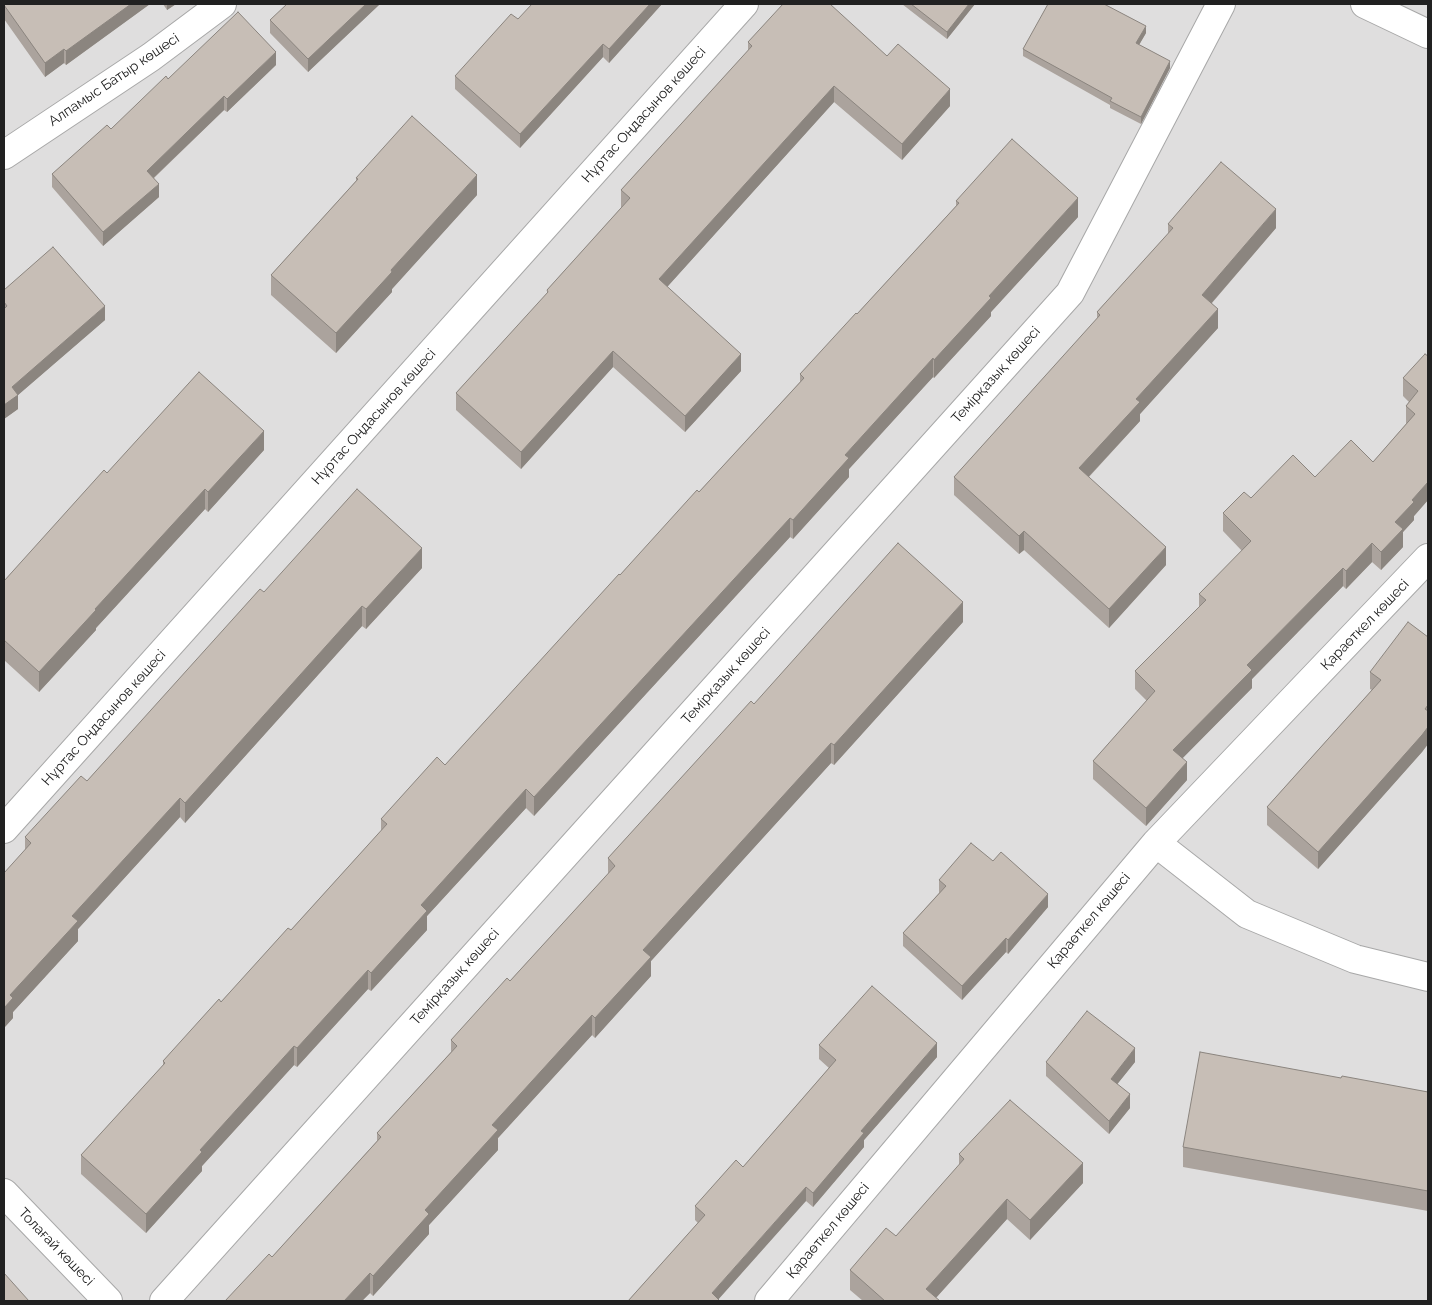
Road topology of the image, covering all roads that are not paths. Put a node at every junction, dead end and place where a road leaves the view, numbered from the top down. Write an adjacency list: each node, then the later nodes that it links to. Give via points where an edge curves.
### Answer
1 (222, 4): 6 (street, Алпамыс Батыр көшесі, via 151,57)
2 (744, 4): 8 (street, Нұртас Оңдасынов көшесі)
3 (1221, 4): 14 (street, Темірқазық көшесі, via 1070,293)
4 (1365, 4): 5 (street)
5 (1428, 34)
6 (4, 155)
7 (1428, 558): 9 (street, Қараөткел көшесі)
8 (4, 830)
9 (1156, 842): 10 (street, via 1247,914 1355,959); 12 (street, Қараөткел көшесі)
10 (1428, 977)
11 (4, 1193): 13 (street, Толағай көшесі)
12 (773, 1300)
13 (108, 1301)
14 (164, 1301)

